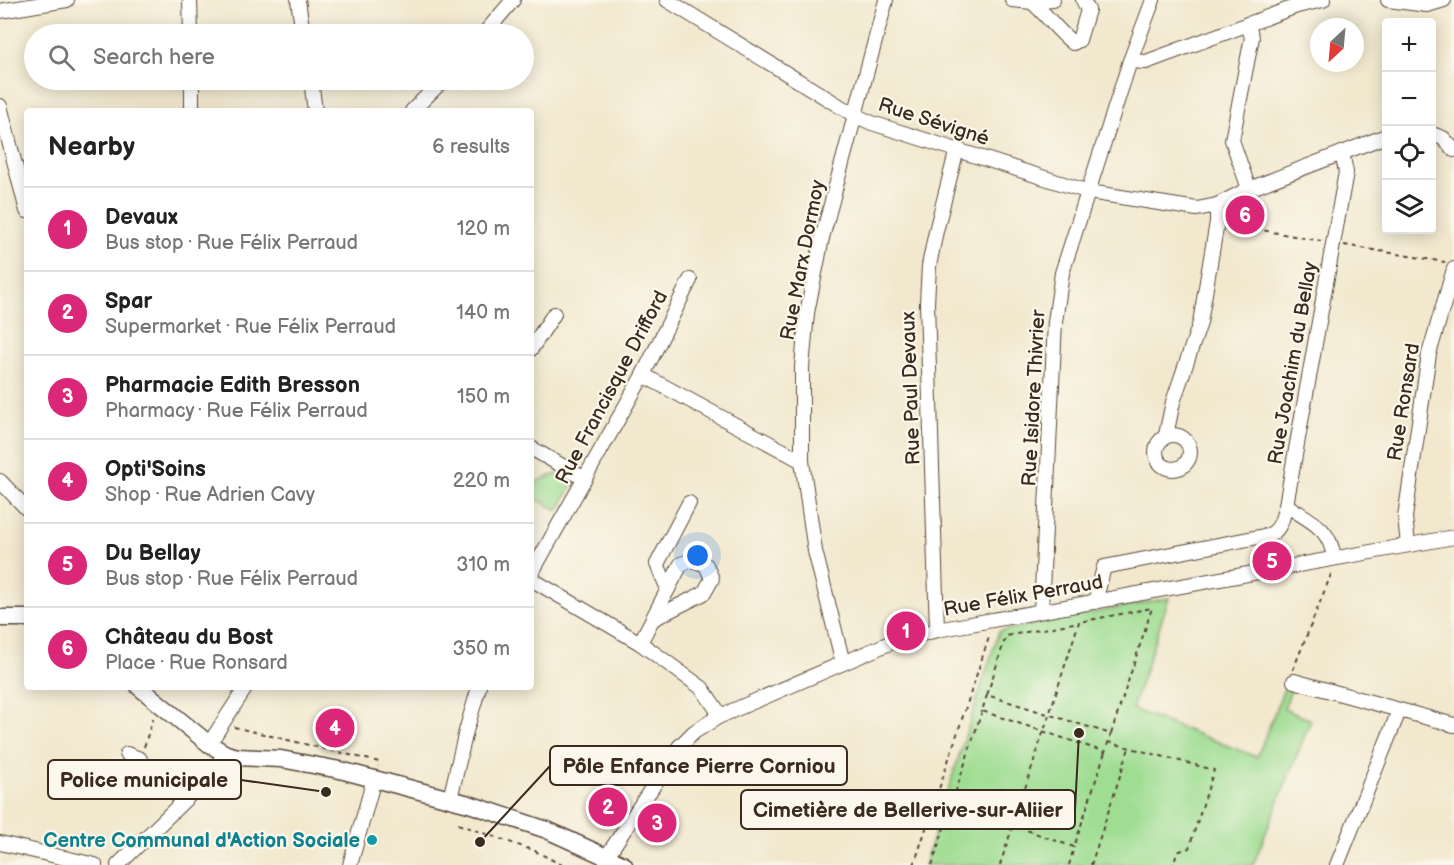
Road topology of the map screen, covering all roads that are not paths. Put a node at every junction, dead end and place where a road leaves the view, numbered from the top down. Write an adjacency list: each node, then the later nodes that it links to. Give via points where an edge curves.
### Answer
1 (67, 0): 16 (street)
2 (190, 0): 17 (street)
3 (298, 0): 18 (street)
4 (513, 0): 19 (street)
5 (667, 0): 29 (street, Rue Sévigné)
6 (886, 0): 29 (street, Rue Marx Dormoy)
7 (1012, 0): 14 (street)
8 (1053, 0): 14 (street)
9 (1083, 0): 14 (street, via 1088,10 1078,40 1073,43)
10 (1153, 0): 21 (street, Rue Isidore Thivrier)
11 (1323, 0): 20 (street)
12 (1388, 0): 13 (street, via 1427,5)
13 (1444, 0): 15 (street)
14 (1032, 2)
15 (1454, 5)
16 (0, 11)
17 (191, 24)
18 (302, 24)
19 (493, 24)
20 (1248, 24): 21 (street, via 1146,62); 35 (street, via 1252,36 1232,140)
21 (1130, 61): 36 (street, Rue Isidore Thivrier)
22 (192, 90): 26 (street)
23 (312, 90): 27 (street)
24 (433, 90): 28 (street)
25 (0, 106): 37 (street)
26 (192, 108)
27 (315, 108)
28 (415, 108)
29 (854, 115): 32 (street, Rue Sévigné); 46 (street, Rue Marx Dormoy, via 807,313 802,367)
30 (1436, 136): 33 (street)
31 (1382, 138): 34 (street)
32 (957, 149): 36 (street, Rue Sévigné); 63 (street, Rue Paul Devaux, via 929,266 927,303)
33 (1454, 150)
34 (1342, 153): 35 (street); 50 (street, Rue Joachim du Bellay, via 1346,172)
35 (1249, 189): 38 (street)
36 (1089, 192): 38 (street, Rue Sévigné, via 1197,209); 59 (street, Rue Isidore Thivrier, via 1062,273 1055,322)
37 (24, 199)
38 (1216, 206): 44 (street, via 1217,222 1200,323)
39 (1454, 269): 53 (street, Rue Ronsard, via 1429,354 1405,517)
40 (690, 280): 43 (street, Rue Francisque Drifford)
41 (554, 314): 42 (street)
42 (534, 344)
43 (643, 375): 46 (street); 47 (street, Rue Francisque Drifford)
44 (1166, 435)
45 (534, 450): 47 (street)
46 (802, 461): 65 (street, Rue Marx Dormoy, via 815,551)
47 (585, 479): 55 (street, Rue Francisque Drifford)
48 (0, 480): 51 (street)
49 (689, 503): 57 (street, via 657,564)
50 (1286, 505): 54 (street, via 1325,532); 58 (street, Rue Joachim du Bellay, via 1280,525 1269,535 1104,567)
51 (24, 506)
52 (1454, 537): 53 (street, Rue Félix Perraud)
53 (1408, 545): 54 (street, Rue Félix Perraud)
54 (1334, 558): 58 (street, Rue Félix Perraud)
55 (534, 572)
56 (534, 579): 64 (street)
57 (668, 589): 62 (street); 62 (street, via 681,564 693,560 706,565 712,579 704,593)
58 (1095, 602): 59 (street, Rue Félix Perraud)
59 (1041, 611): 63 (street, Rue Félix Perraud)
60 (0, 618): 61 (main road)
61 (24, 618)
62 (653, 619): 64 (street)
63 (937, 630): 65 (street, Rue Félix Perraud, via 892,642)
64 (640, 643): 71 (street, via 702,688)
65 (843, 663): 71 (street, Rue Félix Perraud)
66 (1294, 681): 70 (street)
67 (144, 690): 73 (main road)
68 (244, 690): 73 (street)
69 (474, 690): 76 (street)
70 (1399, 711): 72 (street); 83 (street)
71 (718, 717): 78 (street, Rue Félix Perraud, via 679,747)
72 (1454, 725)
73 (209, 744): 74 (main road)
74 (226, 754): 75 (main road, via 291,761); 80 (street, via 204,781)
75 (374, 779): 76 (main road); 81 (street)
76 (450, 799): 78 (main road, via 547,830)
77 (0, 843): 79 (street)
78 (613, 861): 82 (main road)
79 (95, 865)
80 (118, 865)
81 (350, 865)
82 (624, 865)
83 (1337, 865)

